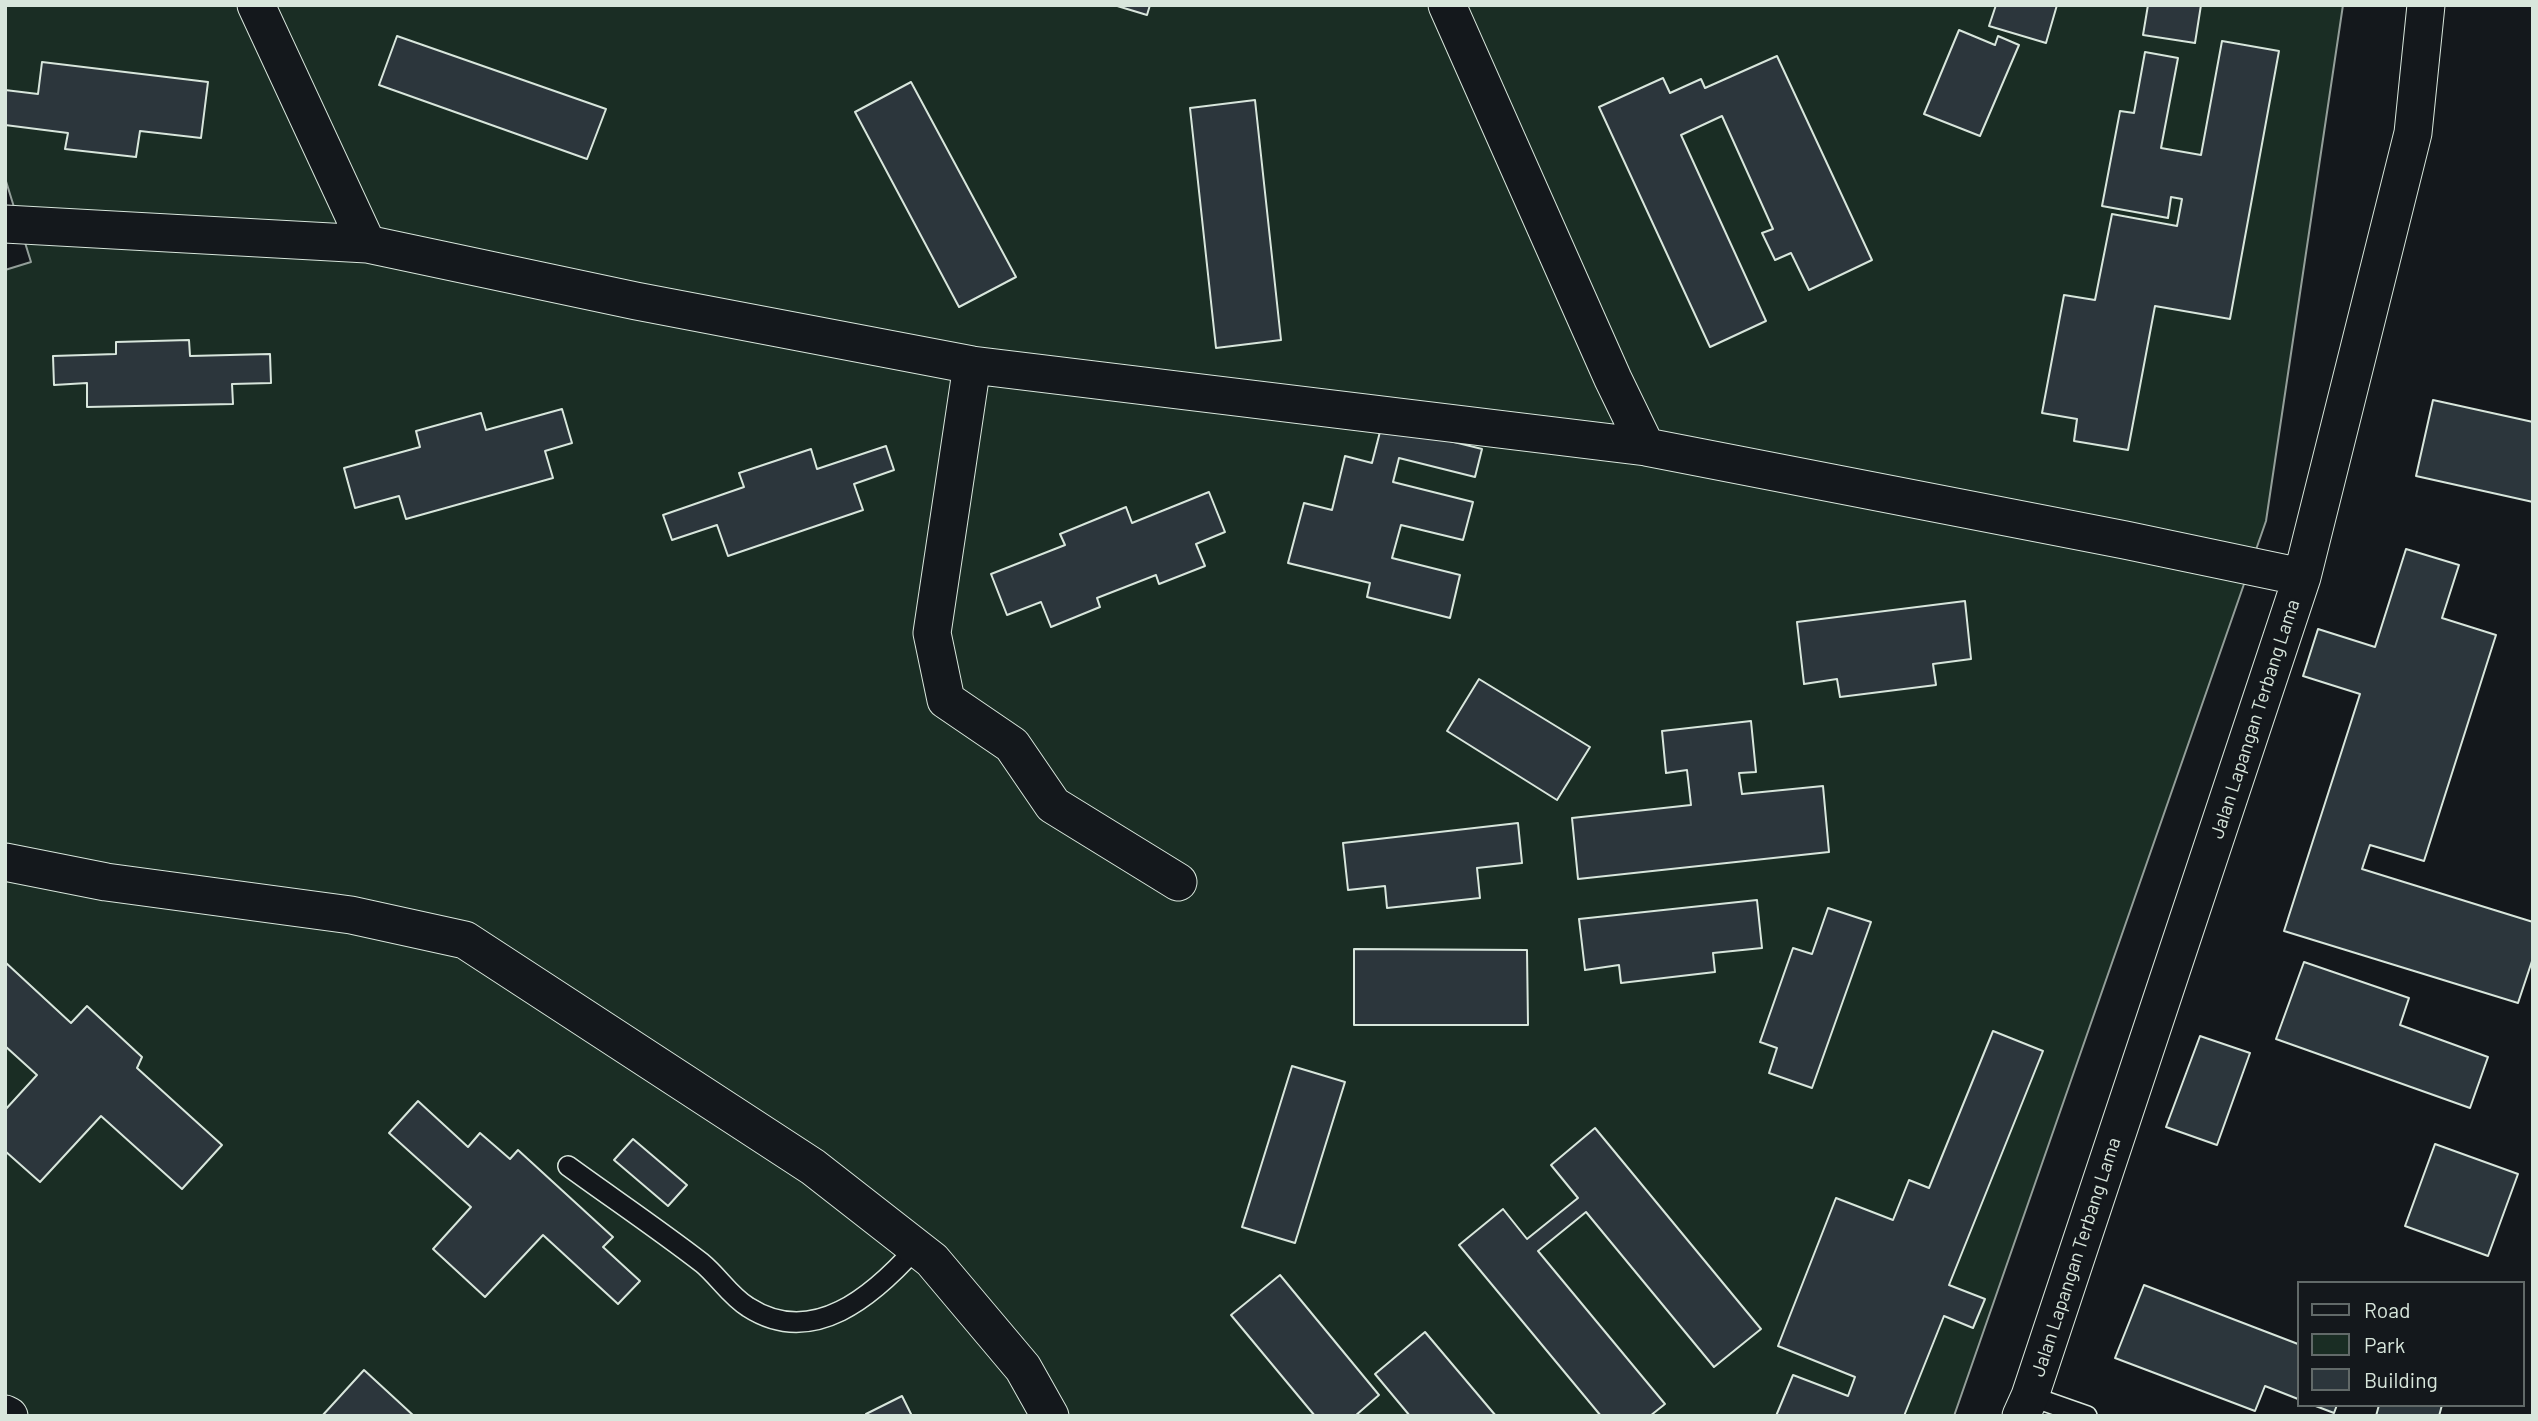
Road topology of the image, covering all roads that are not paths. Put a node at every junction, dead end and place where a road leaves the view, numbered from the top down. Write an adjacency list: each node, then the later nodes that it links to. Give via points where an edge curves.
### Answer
1 (256, 5): 5 (street)
2 (1447, 5): 7 (street)
3 (2426, 5): 8 (street, Jalan Lapangan Terbang Lama, via 2413,133)
4 (5, 224): 5 (street)
5 (368, 244): 6 (street)
6 (972, 365): 7 (street); 10 (street, via 932,633 946,700 1012,745 1053,805)
7 (1646, 447): 8 (street)
8 (2302, 577): 13 (street, Jalan Lapangan Terbang Lama)
9 (5, 862): 12 (street, via 106,882 351,915 465,940 813,1167)
10 (1178, 883)
11 (568, 1166): 12 (lane, via 704,1264 746,1306 773,1320 794,1324 857,1304 891,1277)
12 (916, 1248): 14 (street, via 932,1260 1023,1368)
13 (2026, 1406): 15 (lane)
14 (1049, 1416)
15 (2087, 1416)

